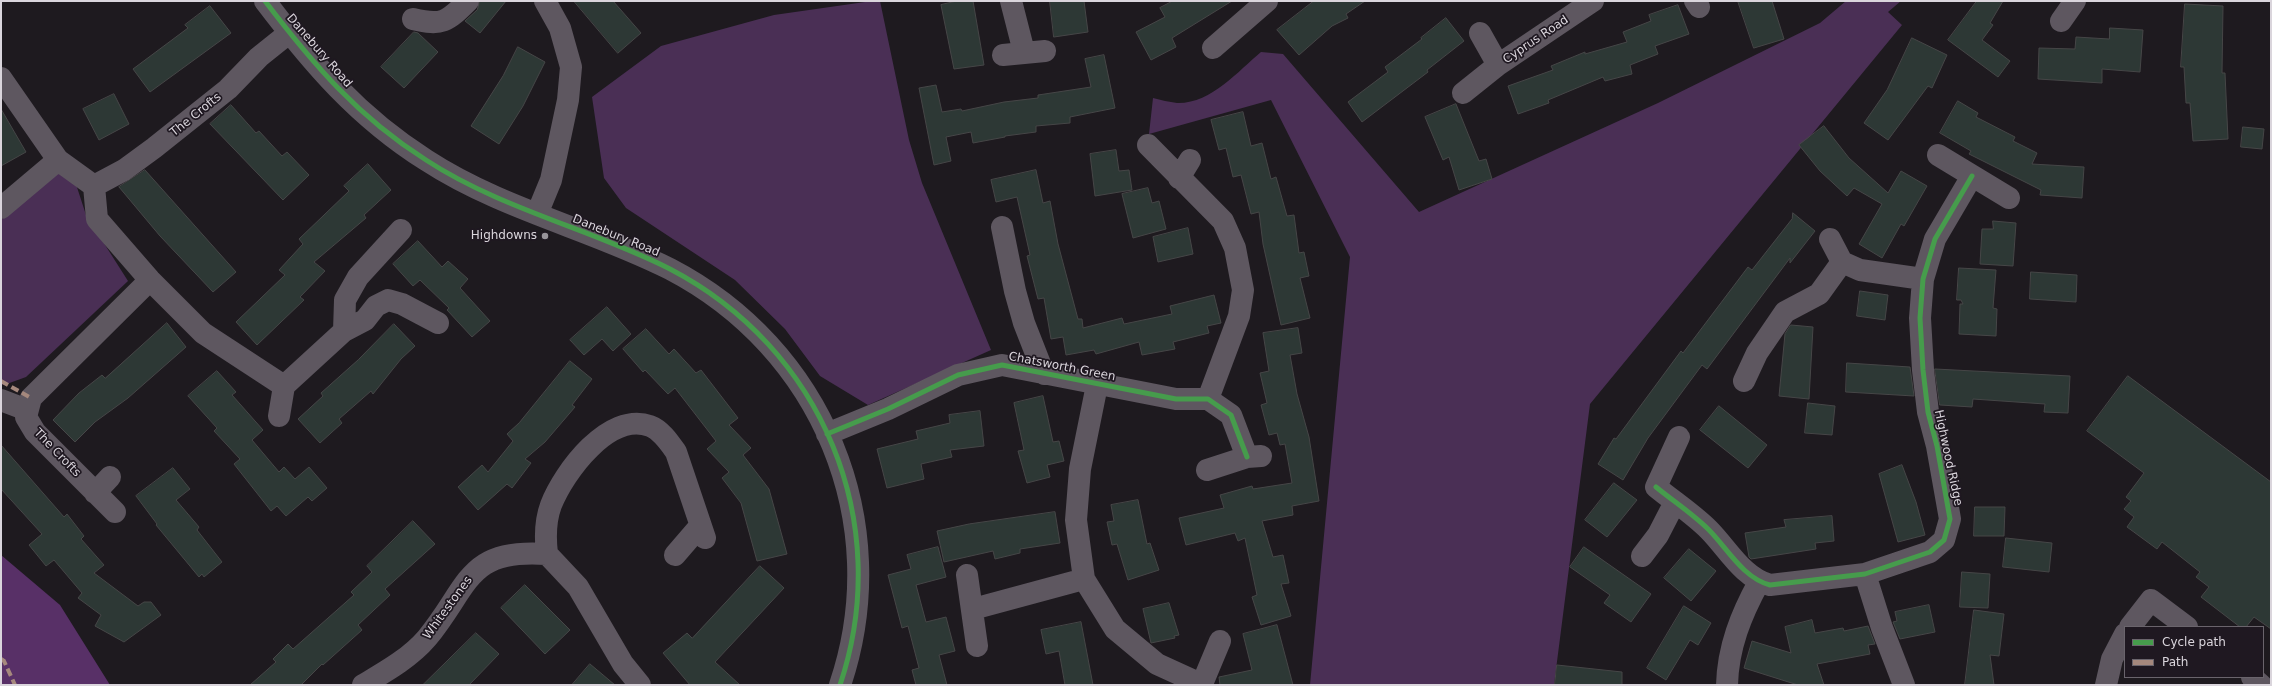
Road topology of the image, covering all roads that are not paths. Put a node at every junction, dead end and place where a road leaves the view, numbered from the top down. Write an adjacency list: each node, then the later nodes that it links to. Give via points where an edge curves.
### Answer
1 (265, 1): 10 (street, Danebury Road)
2 (468, 1): 8 (street, via 444,21 433,24)
3 (545, 1): 26 (street, via 560,28 571,67 568,100 550,180)
4 (1010, 1): 13 (street, via 1034,52)
5 (1267, 1): 12 (street)
6 (1593, 1): 14 (street, Cyprus Road)
7 (2075, 1): 9 (street)
8 (413, 19)
9 (2061, 21)
10 (290, 33): 23 (street, The Crofts, via 259,57 228,89 154,148 124,170); 26 (street, Danebury Road, via 341,93 409,149 461,180)
11 (1480, 33): 14 (street, Cyprus Road)
12 (1213, 48)
13 (1002, 55)
14 (1498, 65): 16 (street, Cyprus Road)
15 (1, 78): 19 (street)
16 (1463, 93)
17 (1148, 145): 22 (street)
18 (1938, 155): 21 (street)
19 (58, 160): 23 (street); 25 (street)
20 (1190, 160): 22 (street)
21 (1972, 176): 24 (street); 31 (street, Highwood Ridge, via 1935,239)
22 (1179, 178): 39 (street, via 1223,221 1235,248 1242,290 1239,316)
23 (94, 186): 32 (street, via 97,219)
24 (2009, 198)
25 (1, 208)
26 (537, 214): 43 (street, Danebury Road, via 643,256 673,271 726,305 758,332 783,360 798,380)
27 (1002, 226): 35 (street, via 1019,303)
28 (401, 230): 34 (street, via 358,277 345,300)
29 (1830, 239): 30 (street)
30 (1842, 262): 31 (street, via 1860,270); 36 (street, via 1819,294 1785,312 1758,353)
31 (1923, 279): 53 (street, Highwood Ridge, via 1920,318 1923,370 1928,412 1950,519 1944,540 1930,552)
32 (150, 280): 38 (street, via 203,333); 41 (street, via 31,398)
33 (438, 323): 34 (street, via 402,304 388,300 376,306 365,320)
34 (344, 331): 38 (street)
35 (1044, 374): 37 (street, Chatsworth Green); 43 (street, Chatsworth Green, via 1002,365 958,375 888,409)
36 (1744, 381)
37 (1097, 385): 39 (street, Chatsworth Green, via 1176,399); 55 (street, Chatsworth Green, via 1080,469 1076,520)
38 (284, 386): 42 (street)
39 (1208, 399): 45 (street, via 1231,415 1254,457)
40 (1, 400): 41 (street)
41 (27, 410): 47 (street, The Crofts, via 26,417 35,432)
42 (279, 416)
43 (827, 434): 66 (street, Danebury Road, via 847,482 858,545 859,572 854,635)
44 (1679, 437): 48 (street, via 1656,487)
45 (1207, 470)
46 (110, 477): 47 (street)
47 (95, 493): 49 (street, The Crofts)
48 (1675, 502): 52 (street, via 1658,535); 56 (street, via 1708,529)
49 (115, 512)
50 (547, 554): 51 (street, via 546,531 549,511 572,468 612,429 627,424 641,424 652,427 669,441 676,452 703,532); 64 (street, Whitestones, via 512,554 488,562 477,569 466,580 427,638 399,663); 65 (street, via 578,587 623,664)
51 (675, 555)
52 (1642, 556)
53 (1865, 574): 56 (street, Highwood Ridge, via 1770,584); 69 (street)
54 (967, 575): 57 (street)
55 (1084, 579): 57 (street); 67 (street, Chatsworth Green, via 1115,629 1157,664)
56 (1759, 582): 68 (street, via 1735,634 1727,666)
57 (973, 609): 62 (street)
58 (2131, 626): 59 (street, via 2151,600)
59 (2186, 626)
60 (2124, 636): 70 (street, via 2112,659)
61 (1220, 641): 67 (street, Chatsworth Green)
62 (977, 646)
63 (2253, 678): 71 (street)
64 (363, 685)
65 (640, 685)
66 (840, 685)
67 (1203, 685)
68 (1727, 685)
69 (1904, 685)
70 (2106, 685)
71 (2261, 685)

